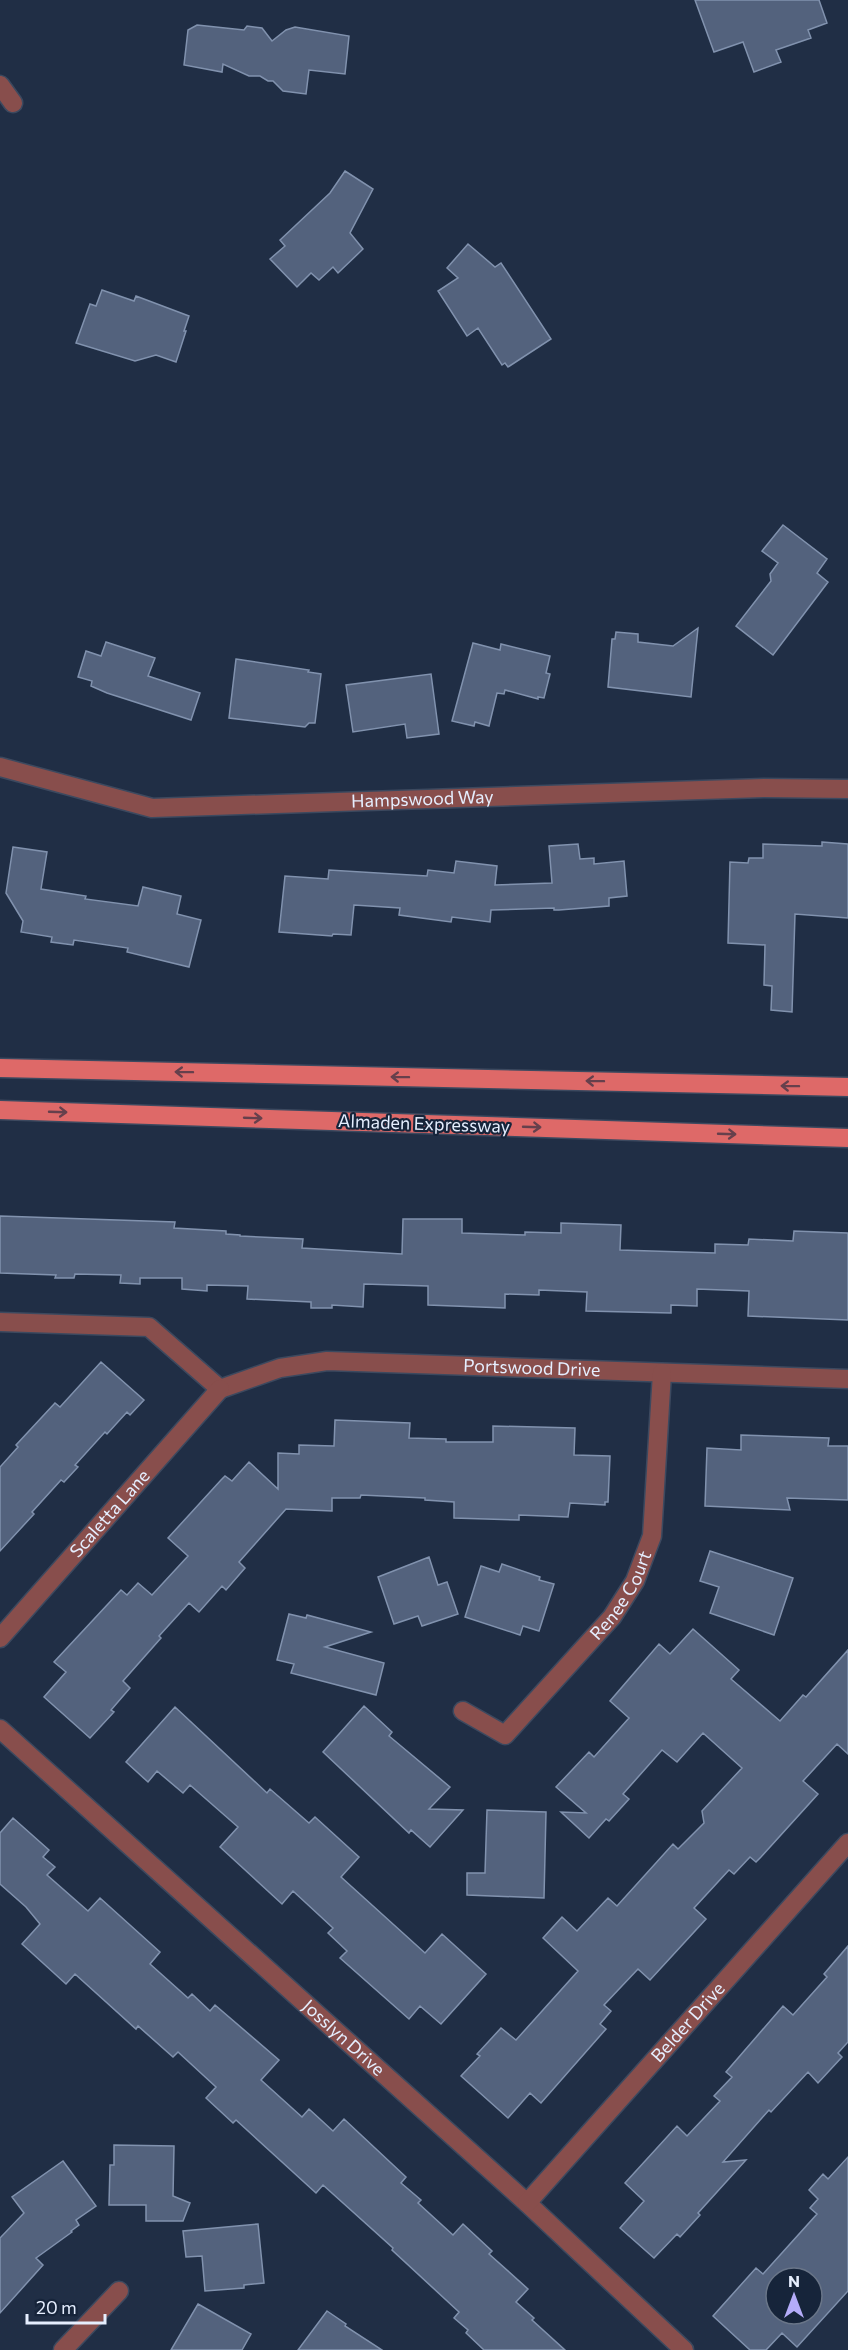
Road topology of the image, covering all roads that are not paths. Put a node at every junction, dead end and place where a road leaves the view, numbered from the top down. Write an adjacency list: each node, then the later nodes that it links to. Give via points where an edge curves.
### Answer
1 (0, 85): 2 (street)
2 (13, 103)
3 (0, 767): 4 (street, Hampswood Way, via 152,808 764,788)
4 (848, 789)
5 (0, 1068): 6 (main road, one-way to 5)
6 (848, 1087)
7 (0, 1110): 8 (main road, Almaden Expressway, one-way to 8)
8 (848, 1138)
9 (0, 1322): 12 (street, via 149,1327)
10 (662, 1373): 11 (street, Portswood Drive); 12 (street, Portswood Drive, via 327,1361 280,1368); 14 (street, Renee Court, via 652,1536 635,1581 612,1617 505,1735)
11 (848, 1379)
12 (220, 1389): 13 (street, Scaletta Lane)
13 (0, 1638)
14 (464, 1710)
15 (0, 1729): 17 (street, Josslyn Drive)
16 (848, 1843): 17 (street, Belder Drive)
17 (527, 2203): 20 (street, Josslyn Drive)
18 (119, 2291): 19 (street)
19 (63, 2350)
20 (684, 2350)

